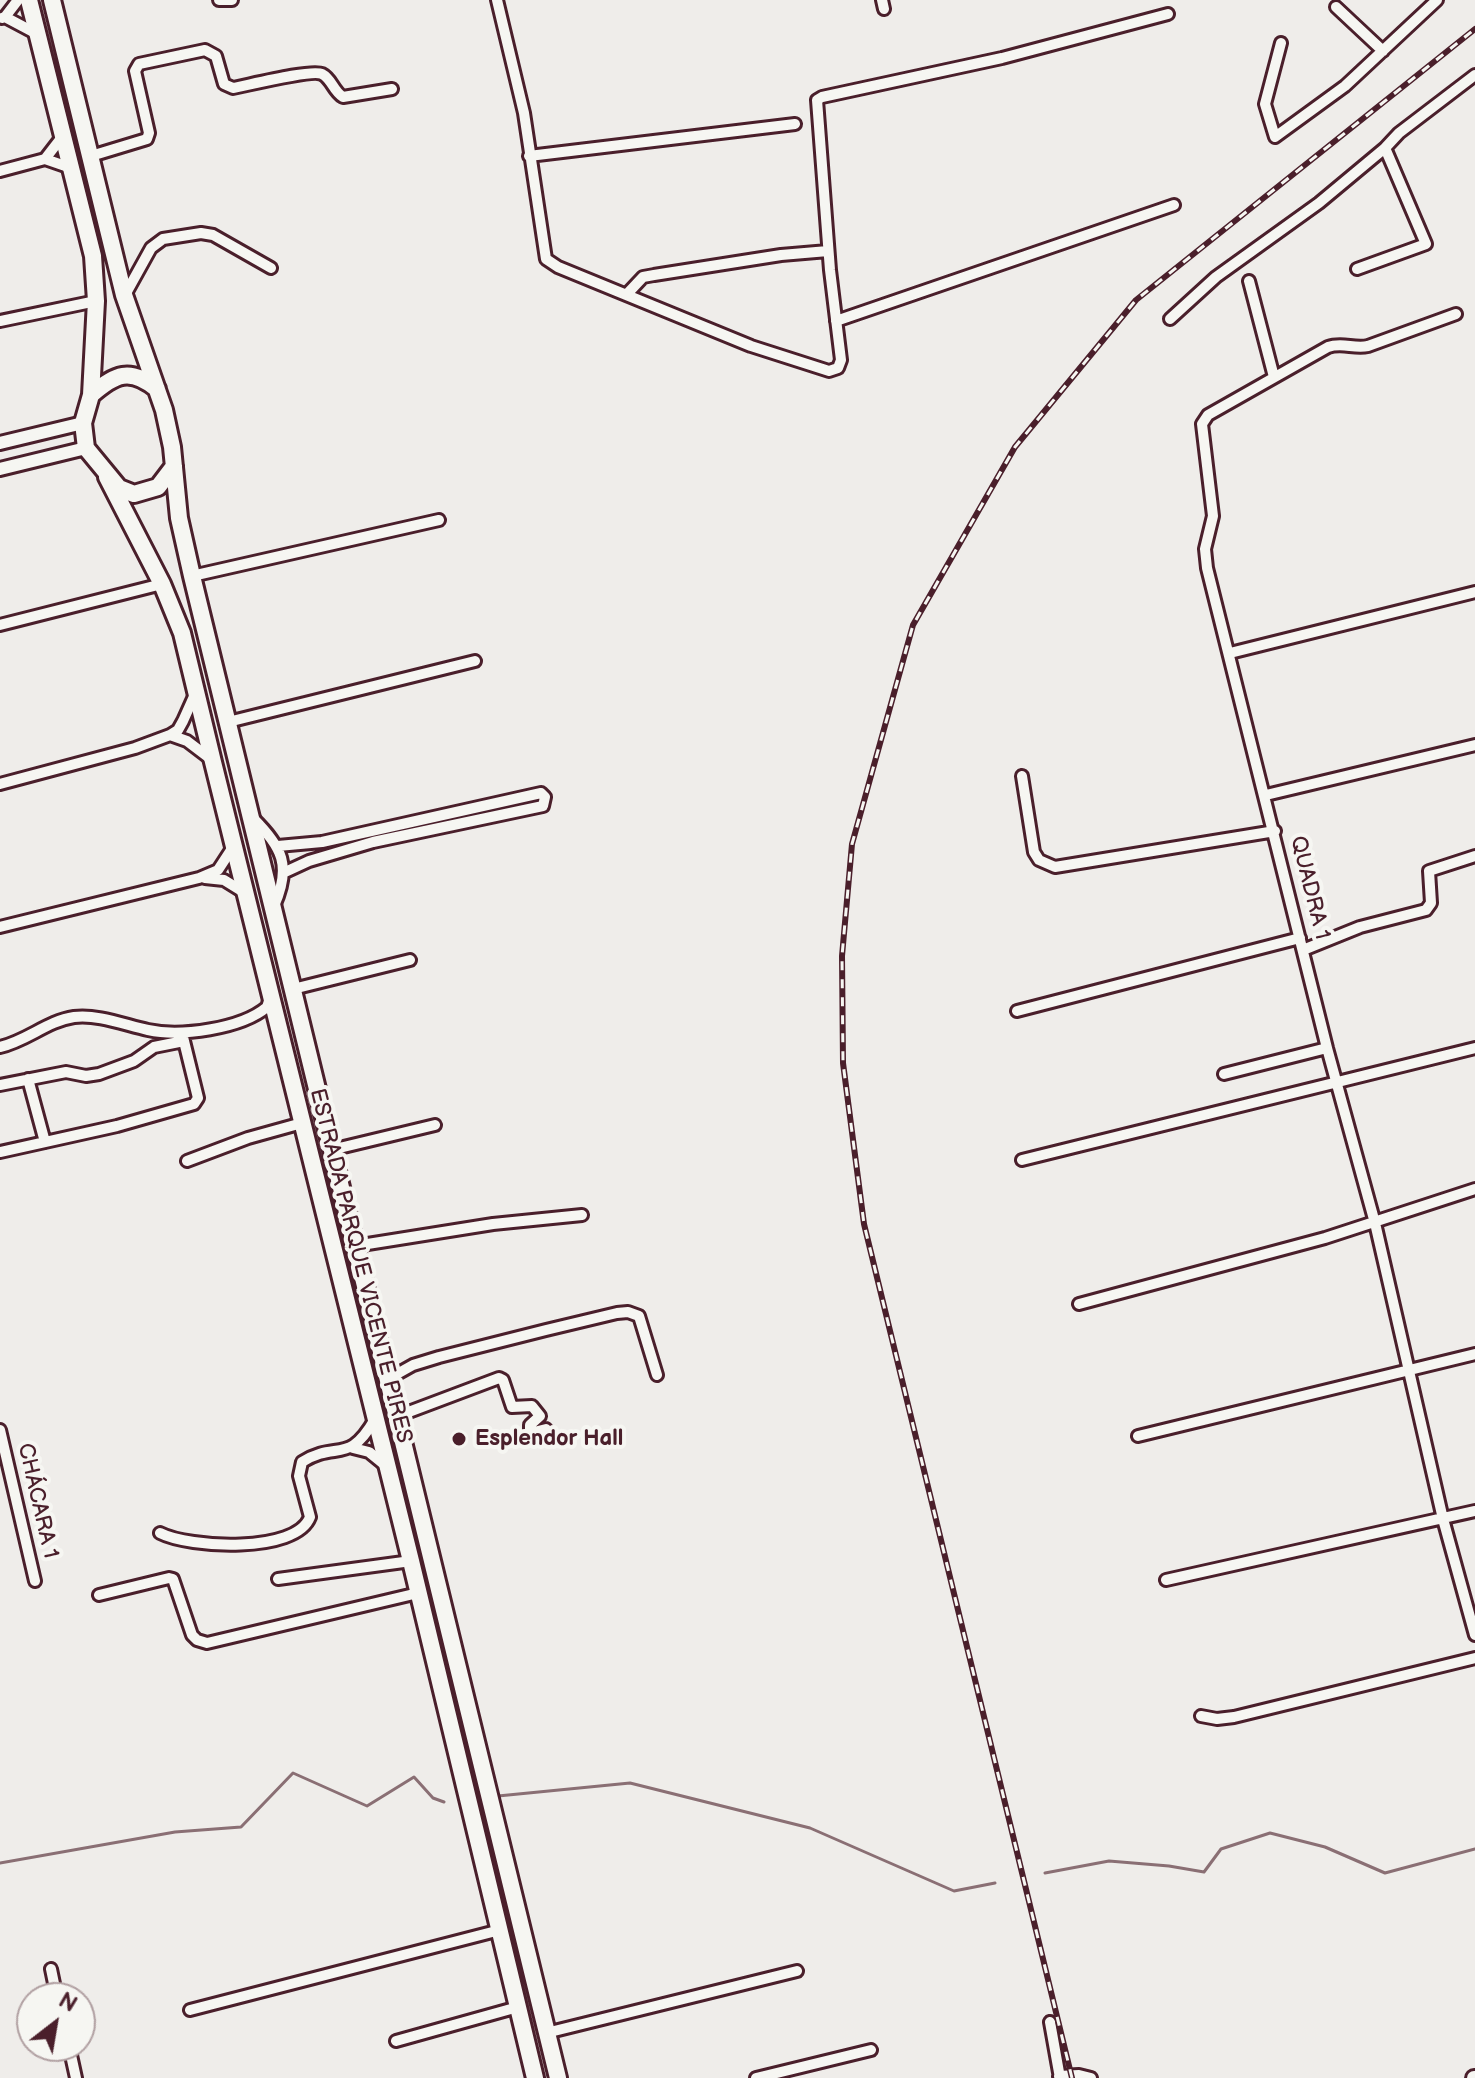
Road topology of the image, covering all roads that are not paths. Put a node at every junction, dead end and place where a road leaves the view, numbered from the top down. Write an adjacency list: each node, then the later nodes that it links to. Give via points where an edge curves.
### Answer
1 (18, 0): 10 (street)
2 (29, 0): 11 (main road)
3 (52, 0): 19 (main road)
4 (219, 0): 5 (street)
5 (232, 0)
6 (497, 0): 20 (street)
7 (1437, 0): 13 (street)
8 (1336, 7): 13 (street)
9 (1168, 14): 25 (street, via 819,99)
10 (3, 18): 11 (street)
11 (39, 35): 17 (main road)
12 (1281, 43): 13 (street, via 1265,104 1275,137)
13 (1383, 51)
14 (1475, 75): 18 (street)
15 (392, 89): 19 (street, via 343,97 316,71 233,88 224,84 216,56 205,50 139,64 135,71 147,139)
16 (795, 124): 20 (street)
17 (62, 137): 21 (street); 22 (main road)
18 (1385, 148): 27 (street, via 1426,244); 33 (street, via 1216,277)
19 (91, 156): 30 (main road)
20 (529, 156): 29 (street, via 546,259)
21 (45, 159): 22 (street); 23 (street)
22 (71, 168): 31 (main road, via 93,256)
23 (0, 171)
24 (1174, 205): 35 (street)
25 (828, 251): 29 (street, via 643,277); 35 (street)
26 (271, 268): 30 (street, via 213,235 163,239 151,248)
27 (1357, 269)
28 (1249, 281): 36 (street)
29 (627, 294): 35 (street, via 751,346 829,371 841,360)
30 (124, 295): 37 (main road)
31 (96, 301): 34 (street); 38 (main road)
32 (1456, 314): 36 (street, QUADRA 1, via 1361,347 1335,344)
33 (1170, 319)
34 (0, 321)
35 (836, 321)
36 (1274, 377): 50 (street, QUADRA 1, via 1208,415 1202,424 1213,516 1205,557)
37 (158, 390): 38 (main road, via 132,375 111,379); 42 (main road)
38 (91, 395): 39 (main road)
39 (83, 423): 40 (street); 41 (main road)
40 (0, 443)
41 (86, 448): 43 (street); 44 (main road)
42 (174, 466): 44 (main road, via 158,487 134,494); 46 (main road, ESTRADA PARQUE VICENTE PIRES)
43 (0, 469)
44 (107, 477): 47 (main road, ESTRADA PARQUE VICENTE PIRES)
45 (439, 520): 46 (street)
46 (192, 576): 53 (main road, ESTRADA PARQUE VICENTE PIRES)
47 (162, 584): 49 (street); 52 (main road, ESTRADA PARQUE VICENTE PIRES)
48 (1475, 592): 50 (street)
49 (0, 625)
50 (1230, 653): 59 (street, QUADRA 1)
51 (475, 661): 53 (street)
52 (197, 690): 54 (street, via 178,730); 56 (main road, ESTRADA PARQUE VICENTE PIRES)
53 (228, 722): 60 (main road, ESTRADA PARQUE VICENTE PIRES)
54 (170, 735): 56 (street); 58 (street)
55 (1475, 745): 59 (street)
56 (213, 762): 65 (main road, ESTRADA PARQUE VICENTE PIRES)
57 (1022, 776): 62 (street, via 1034,852 1055,867)
58 (0, 784)
59 (1266, 795): 62 (street, QUADRA 1)
60 (249, 814): 66 (street); 72 (main road, ESTRADA PARQUE VICENTE PIRES)
61 (443, 820): 61 (street, via 543,806 545,797 541,793); 63 (street)
62 (1275, 831): 74 (street, QUADRA 1)
63 (372, 837): 64 (street); 67 (street)
64 (322, 842): 66 (street); 67 (street)
65 (234, 845): 70 (street, via 218,870); 71 (main road, ESTRADA PARQUE VICENTE PIRES)
66 (278, 846): 69 (street)
67 (326, 856): 69 (street)
68 (1475, 856): 75 (street, via 1429,871 1431,903 1423,912 1360,927)
69 (283, 873): 72 (street)
70 (199, 878): 71 (street, via 224,880); 73 (street)
71 (245, 894): 78 (main road, ESTRADA PARQUE VICENTE PIRES)
72 (273, 908): 77 (main road, ESTRADA PARQUE VICENTE PIRES)
73 (0, 927)
74 (1300, 938): 75 (street, QUADRA 1); 79 (street)
75 (1303, 950): 84 (street, QUADRA 1)
76 (410, 960): 77 (street)
77 (293, 989): 94 (main road, ESTRADA PARQUE VICENTE PIRES)
78 (270, 997): 80 (street, via 267,1007); 81 (main road, ESTRADA PARQUE VICENTE PIRES)
79 (1017, 1011)
80 (251, 1017): 81 (street); 82 (street)
81 (280, 1028): 90 (main road, ESTRADA PARQUE VICENTE PIRES)
82 (183, 1037): 83 (street, via 75,1017); 87 (street, via 99,1074 66,1072); 92 (street, via 198,1098 194,1104)
83 (0, 1047)
84 (1327, 1048): 86 (street); 88 (street, QUADRA 1)
85 (1475, 1048): 88 (street)
86 (1224, 1074)
87 (28, 1079): 89 (street); 92 (street)
88 (1336, 1083): 96 (street); 101 (street, QUADRA 1)
89 (0, 1085)
90 (302, 1123): 93 (main road, ESTRADA PARQUE VICENTE PIRES); 97 (street)
91 (435, 1125): 94 (street)
92 (45, 1142): 95 (street)
93 (308, 1143): 94 (main road); 98 (main road, ESTRADA PARQUE VICENTE PIRES)
94 (331, 1150): 98 (main road); 102 (main road, ESTRADA PARQUE VICENTE PIRES)
95 (0, 1152)
96 (1022, 1160)
97 (187, 1161)
98 (314, 1169): 109 (main road, ESTRADA PARQUE VICENTE PIRES)
99 (1475, 1189): 101 (street)
100 (582, 1215): 102 (street)
101 (1375, 1223): 103 (street); 105 (street, QUADRA 1)
102 (355, 1246): 107 (main road, ESTRADA PARQUE VICENTE PIRES)
103 (1079, 1304)
104 (1475, 1354): 105 (street)
105 (1409, 1371): 112 (street); 116 (street, QUADRA 1)
106 (657, 1375): 107 (street, via 639,1316 628,1312 439,1357)
107 (388, 1379): 108 (main road, ESTRADA PARQUE VICENTE PIRES)
108 (398, 1416): 110 (street, via 499,1378 513,1408 532,1406 540,1416 530,1425 530,1433); 132 (main road, ESTRADA PARQUE VICENTE PIRES)
109 (375, 1419): 113 (street); 114 (main road, ESTRADA PARQUE VICENTE PIRES)
110 (546, 1429)
111 (0, 1430): 121 (street, CHÁCARA 1)
112 (1138, 1436)
113 (353, 1448): 114 (street); 117 (street, via 302,1462 299,1476 310,1517 298,1532 253,1544 221,1545 190,1544)
114 (385, 1465): 118 (main road, ESTRADA PARQUE VICENTE PIRES)
115 (1475, 1511): 116 (street)
116 (1443, 1519): 120 (street); 124 (street, QUADRA 1)
117 (160, 1533)
118 (411, 1561): 119 (street); 122 (main road, ESTRADA PARQUE VICENTE PIRES)
119 (278, 1579)
120 (1166, 1580)
121 (35, 1581)
122 (418, 1593): 123 (street, via 207,1643 192,1635 172,1578); 127 (main road, ESTRADA PARQUE VICENTE PIRES)
123 (99, 1595)
124 (1475, 1635)
125 (1475, 1658): 126 (street, via 1234,1717)
126 (1201, 1716)
127 (500, 1930): 130 (main road, ESTRADA PARQUE VICENTE PIRES); 134 (street)
128 (51, 1969): 131 (street)
129 (797, 1971): 136 (street)
130 (512, 1979): 132 (main road, via 524,2001); 133 (main road, ESTRADA PARQUE VICENTE PIRES)
131 (54, 1982)
132 (538, 2001): 136 (main road, ESTRADA PARQUE VICENTE PIRES)
133 (518, 2007): 137 (main road, ESTRADA PARQUE VICENTE PIRES); 138 (street)
134 (190, 2010)
135 (1050, 2022): 141 (street)
136 (546, 2033): 140 (main road, ESTRADA PARQUE VICENTE PIRES)
137 (525, 2034): 140 (main road, via 538,2034); 142 (main road, ESTRADA PARQUE VICENTE PIRES)
138 (396, 2041)
139 (871, 2050): 143 (street)
140 (556, 2071)
141 (1059, 2077): 144 (street)
142 (535, 2078)
143 (756, 2078)
144 (1091, 2078)

